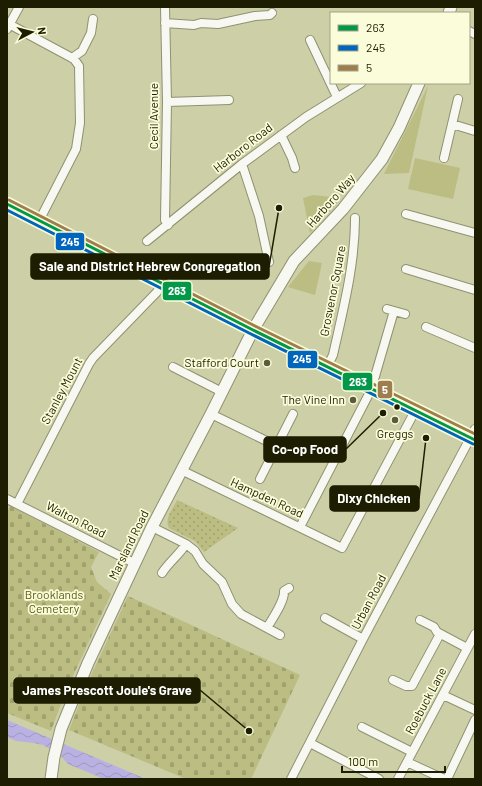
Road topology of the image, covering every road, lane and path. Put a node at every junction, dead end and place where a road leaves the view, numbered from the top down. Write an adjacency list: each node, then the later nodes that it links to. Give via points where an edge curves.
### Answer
1 (19, 7): 6 (street)
2 (165, 7): 5 (street, Cecil Avenue)
3 (270, 17): 5 (street, via 255,16 218,24)
4 (93, 19): 8 (street, via 91,33 82,51)
5 (165, 23): 16 (street, Cecil Avenue)
6 (8, 25): 8 (street)
7 (310, 40): 9 (street)
8 (72, 58): 26 (street, via 79,66 78,136 72,158)
9 (330, 82)
10 (331, 84): 13 (street)
11 (359, 84): 13 (street, Harboro Road)
12 (419, 84): 36 (main road, Harboro Way, via 382,158 350,201 294,261)
13 (337, 97): 19 (street, Harboro Road)
14 (458, 99): 17 (street)
15 (229, 100): 16 (street)
16 (166, 102): 27 (street, Cecil Avenue, via 165,220)
17 (452, 124): 18 (street); 20 (street)
18 (475, 131)
19 (281, 135): 21 (street, Harboro Road); 22 (street)
20 (444, 158)
21 (242, 164): 27 (street, Harboro Road); 30 (street, via 259,216)
22 (295, 168)
23 (7, 204): 26 (highway)
24 (406, 214): 28 (street)
25 (355, 218): 39 (street, Grosvenor Square, via 352,268 333,355)
26 (39, 221): 32 (highway)
27 (168, 225): 29 (street, Harboro Road)
28 (475, 233)
29 (147, 241)
30 (269, 262)
31 (406, 269): 33 (street)
32 (162, 283): 36 (highway); 50 (street, Stanley Mount, via 157,292 89,364)
33 (475, 290)
34 (405, 314): 40 (street, via 390,310)
35 (426, 327): 37 (street)
36 (253, 330): 39 (highway); 41 (main road, Marsland Road)
37 (475, 348)
38 (173, 367): 41 (street)
39 (327, 367): 40 (highway)
40 (371, 390): 42 (highway); 52 (street)
41 (222, 392): 43 (main road, Marsland Road)
42 (415, 411): 45 (highway); 52 (street, Hampden Road, via 342,548)
43 (211, 414): 46 (street); 47 (main road, Marsland Road)
44 (293, 414): 46 (street)
45 (474, 436): 63 (street, Urban Road)
46 (277, 446): 48 (street)
47 (181, 470): 51 (main road, Marsland Road); 52 (street, Hampden Road)
48 (260, 479)
49 (7, 499): 50 (street, Walton Road)
50 (17, 504): 54 (street, Walton Road)
51 (152, 527): 53 (street); 54 (main road, Marsland Road)
52 (300, 527)
53 (186, 544): 55 (street); 59 (street, via 222,582 236,610)
54 (134, 563): 73 (main road, Marsland Road, via 88,663 60,733)
55 (160, 574)
56 (284, 589): 59 (street, via 282,602)
57 (325, 618): 63 (street, via 335,621)
58 (420, 620): 60 (street, via 434,627)
59 (267, 628): 62 (street)
60 (440, 634): 64 (street); 65 (street, via 412,686)
61 (475, 634): 64 (street, Roebuck Lane)
62 (280, 635)
63 (363, 639): 70 (street, Urban Road)
64 (467, 648): 66 (street, Roebuck Lane)
65 (393, 680)
66 (443, 694): 67 (street); 71 (street, Roebuck Lane)
67 (475, 710)
68 (475, 720): 77 (street)
69 (362, 727): 71 (street)
70 (310, 743): 74 (street, Urban Road); 75 (street)
71 (412, 752): 72 (street, Roebuck Lane)
72 (407, 762): 76 (street, Roebuck Lane); 77 (street)
73 (51, 779)
74 (291, 779)
75 (379, 779)
76 (398, 779)
77 (446, 779)

